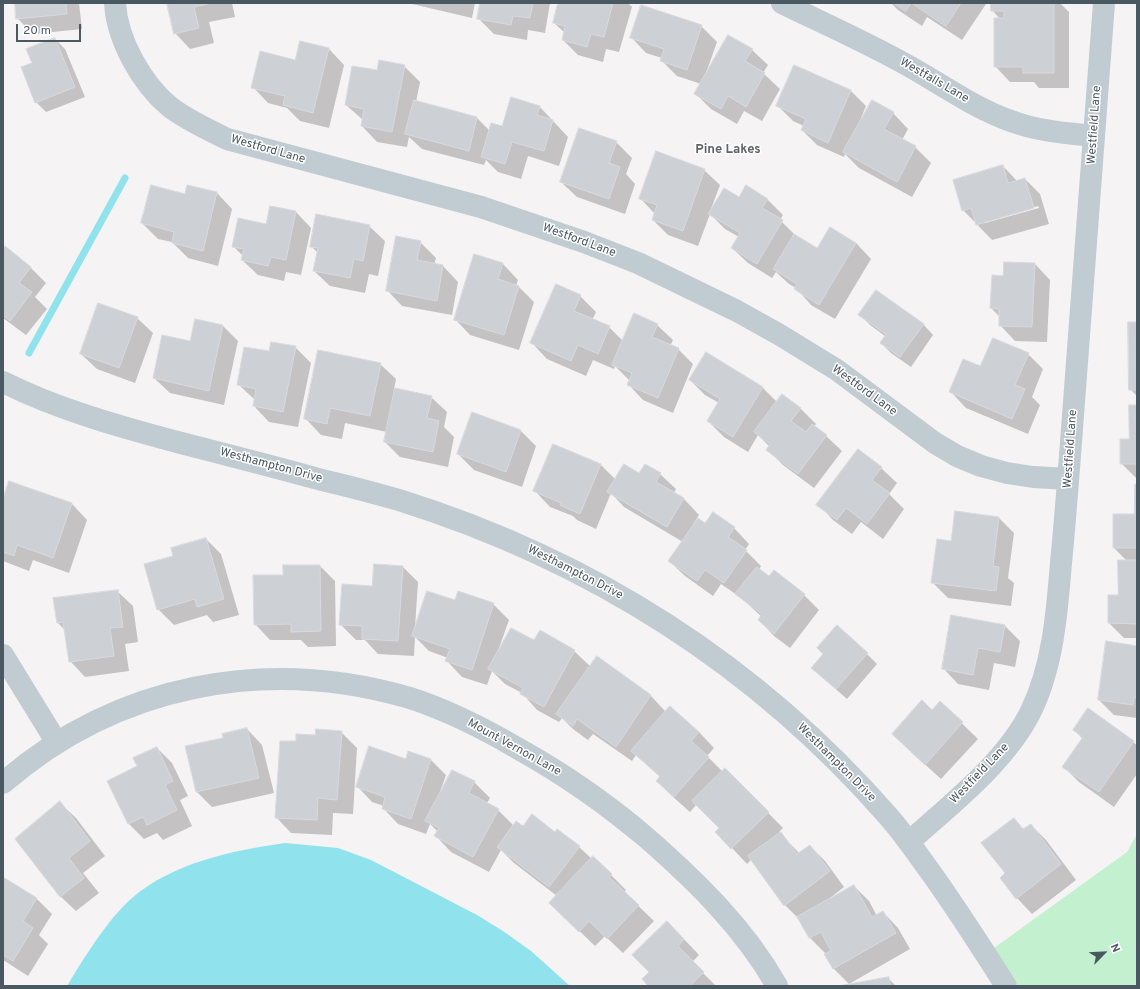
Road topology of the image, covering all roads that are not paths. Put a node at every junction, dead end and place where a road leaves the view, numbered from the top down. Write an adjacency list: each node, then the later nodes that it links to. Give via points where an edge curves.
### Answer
1 (114, 3): 6 (street, Westford Lane, via 122,38 149,85 170,106 227,139 481,207 638,263 780,335 837,370 957,456 1007,473)
2 (782, 3): 4 (street, Westfalls Lane, via 905,64 992,114 1028,127)
3 (1104, 3): 4 (street, Westfield Lane)
4 (1094, 136): 6 (street, Westfield Lane)
5 (3, 382): 10 (street, Westhampton Drive, via 52,403 148,434 399,500 514,543 570,569 615,592 666,624 761,692 827,752)
6 (1068, 479): 10 (street, Westfield Lane, via 1051,648 1031,712 995,762)
7 (3, 655): 8 (street)
8 (57, 743): 9 (street, Mount Vernon Lane); 11 (street, Mount Vernon Lane, via 89,725 144,701 213,683 259,679 323,681 384,691 412,699 488,731 546,764 596,797 633,826 680,868 719,908 751,946)
9 (3, 783)
10 (909, 842): 12 (street, Westhampton Drive, via 952,902)
11 (777, 986)
12 (1006, 986)

